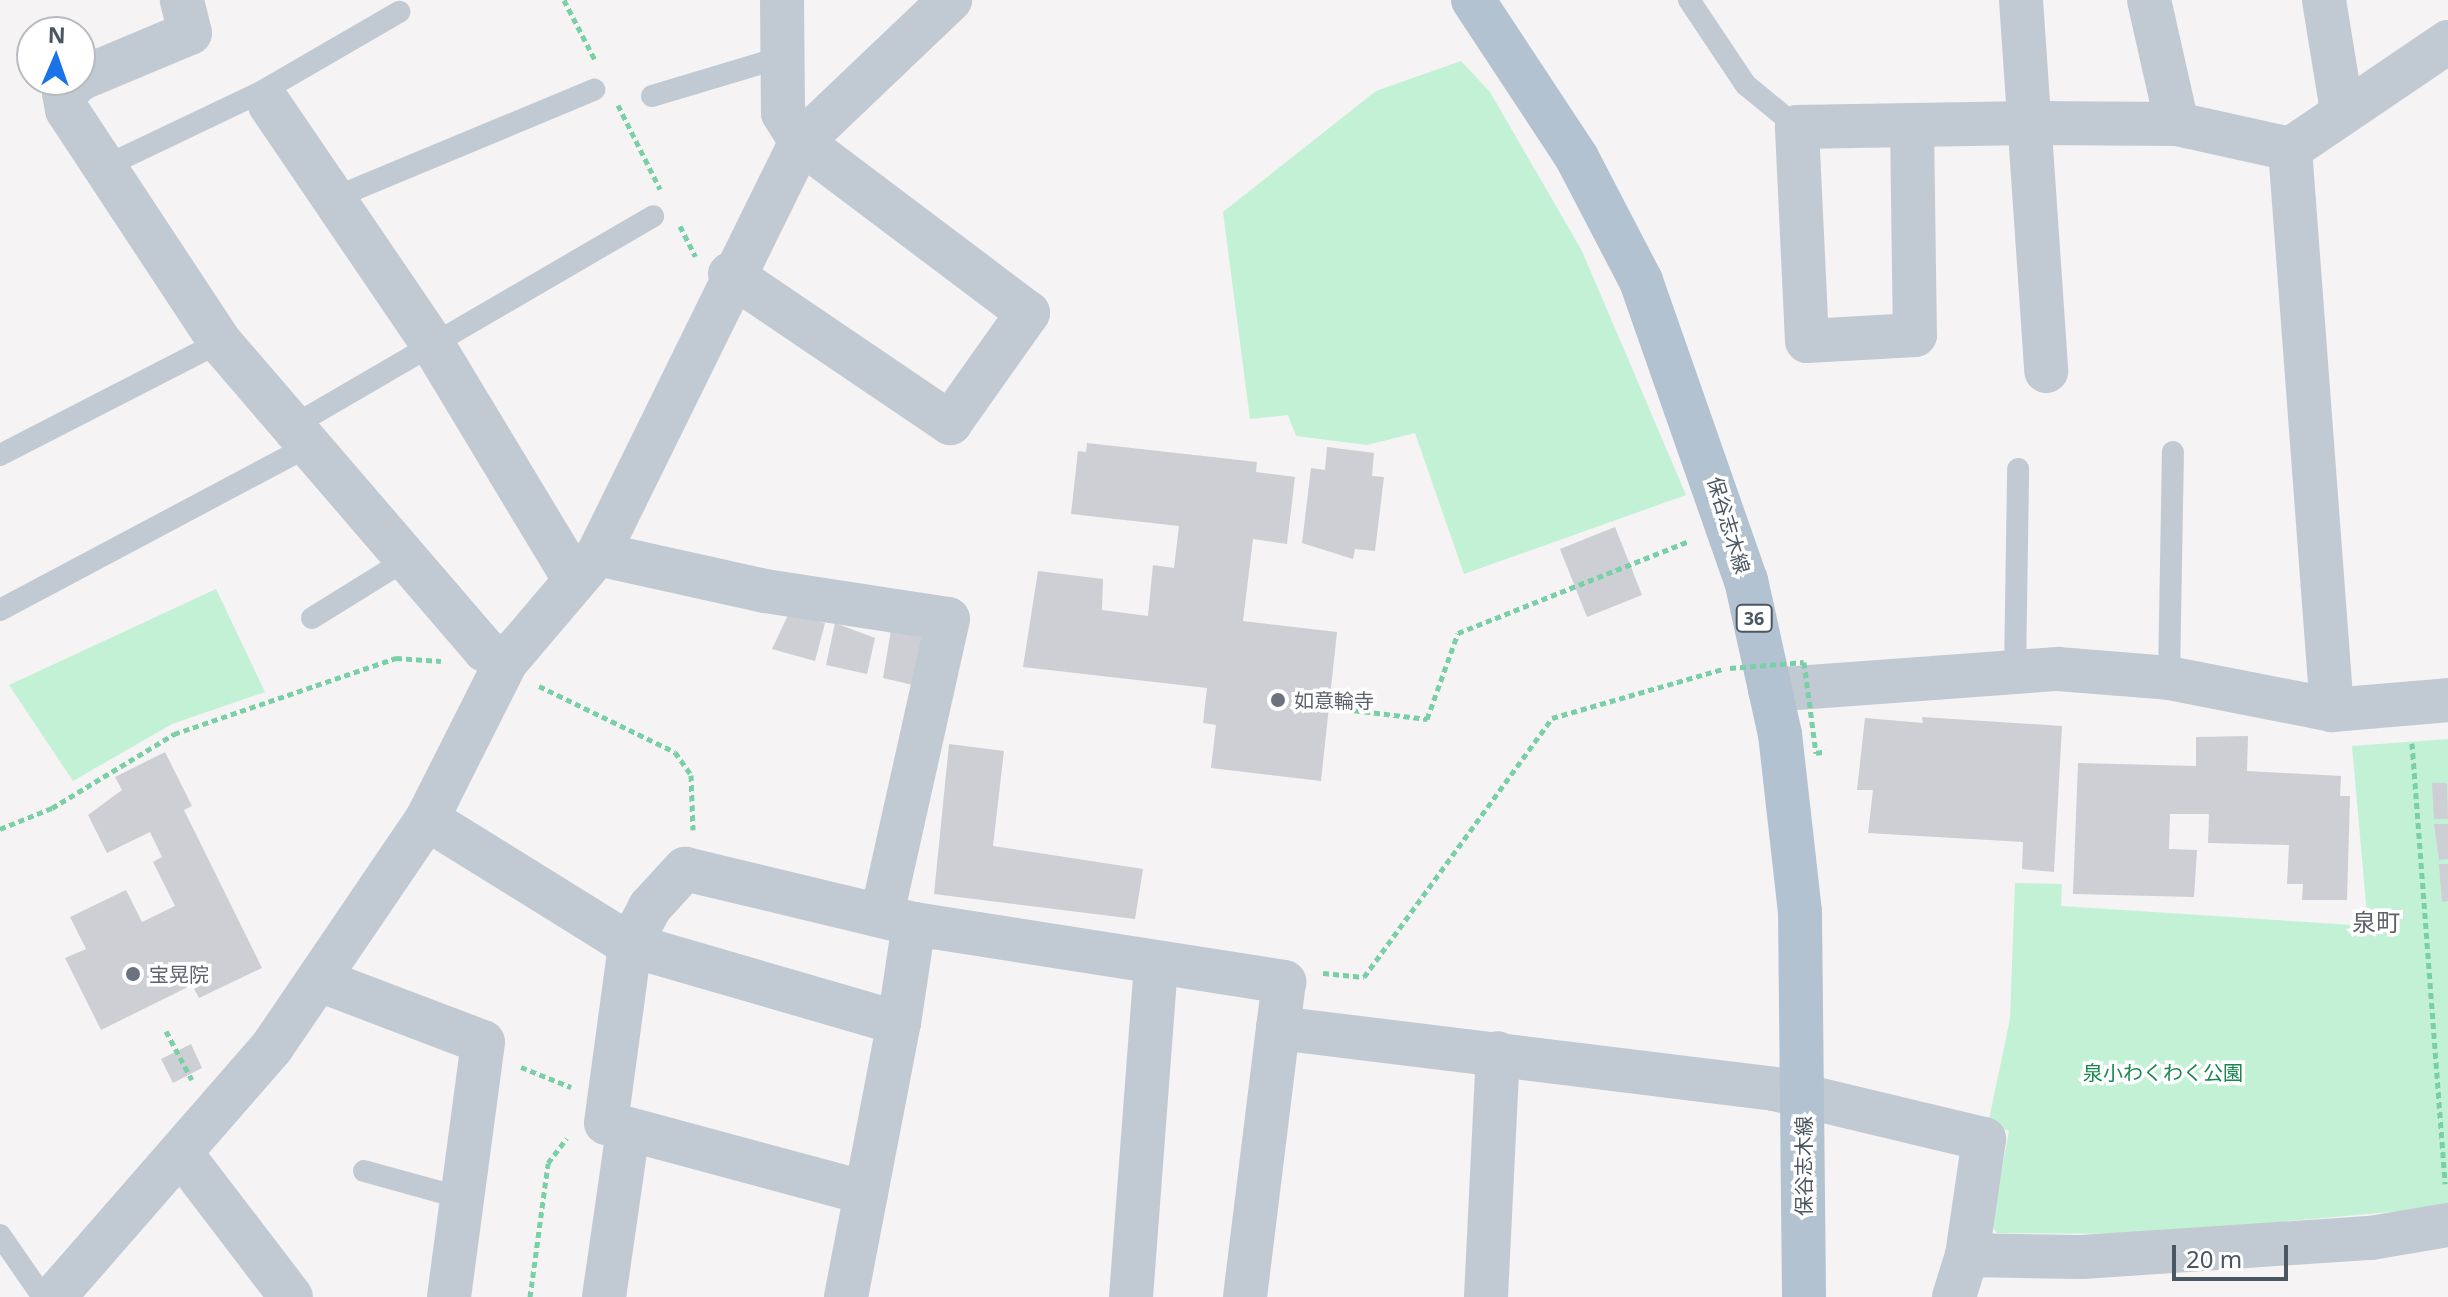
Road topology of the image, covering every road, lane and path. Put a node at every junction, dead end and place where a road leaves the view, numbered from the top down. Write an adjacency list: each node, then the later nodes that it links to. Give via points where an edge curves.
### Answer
1 (182, 0): 13 (street, via 190,33)
2 (564, 0): 14 (path)
3 (782, 0): 12 (street)
4 (950, 0): 23 (street)
5 (1473, 0): 36 (main road, 保谷志木線 / 36, via 1577,158 1641,281)
6 (1689, 0): 22 (lane, via 1746,85)
7 (2021, 0): 19 (street)
8 (2149, 0): 20 (street)
9 (2324, 0): 18 (street)
10 (399, 12): 17 (lane)
11 (2448, 42): 18 (street)
12 (785, 56): 16 (lane); 23 (street, via 783,113)
13 (96, 73)
14 (603, 86): 26 (lane); 27 (path)
15 (65, 96): 25 (street, via 67,110)
16 (652, 96)
17 (265, 99): 25 (lane); 26 (street)
18 (2342, 111): 24 (street)
19 (2030, 123): 20 (street); 21 (street); 31 (street)
20 (2177, 124): 24 (street)
21 (1912, 125): 22 (street); 22 (street, via 1915,335 1807,341)
22 (1797, 127)
23 (801, 142): 28 (street, via 774,205); 28 (street, via 1028,313 950,423)
24 (2290, 149): 47 (street)
25 (108, 165): 30 (street)
26 (334, 198): 29 (street)
27 (663, 208): 28 (path); 29 (lane)
28 (716, 271): 38 (street)
29 (430, 340): 32 (lane); 38 (street)
30 (220, 342): 32 (street); 34 (lane)
31 (2046, 371)
32 (300, 436): 37 (street); 39 (lane)
33 (2173, 452): 43 (lane)
34 (0, 455)
35 (2018, 469): 42 (lane)
36 (1731, 524): 44 (main road, 保谷志木線 / 36); 46 (path, via 1458,633 1427,719)
37 (407, 559): 40 (lane); 41 (street)
38 (586, 567): 41 (street); 52 (street, via 948,619)
39 (0, 610)
40 (312, 618)
41 (504, 667): 49 (street); 50 (path, via 396,658 174,734 52,808); 51 (path, via 675,752 691,775)
42 (2015, 670): 43 (street); 44 (street)
43 (2169, 678): 47 (street)
44 (1770, 690): 63 (main road, 保谷志木線 / 36, via 1800,912)
45 (2429, 702): 47 (street); 69 (path)
46 (1344, 709)
47 (2332, 710)
48 (1826, 751): 55 (path, bridge, via 1816,753 1804,662 1730,668 1552,718 1364,977)
49 (427, 819): 53 (street); 56 (street)
50 (0, 829)
51 (694, 846)
52 (898, 920): 53 (street, via 697,867 685,869 650,907); 54 (street); 57 (street)
53 (630, 945): 57 (street); 64 (street)
54 (1156, 965): 58 (street, via 1284,982); 78 (street)
55 (1316, 973)
56 (322, 981): 60 (street, via 483,1042); 65 (street)
57 (899, 1023): 67 (street)
58 (1278, 1028): 61 (street); 79 (street)
59 (166, 1031): 62 (path)
60 (482, 1051): 64 (path); 68 (street)
61 (1498, 1053): 63 (street, via 1774,1089); 80 (street)
62 (198, 1092)
63 (1803, 1100): 71 (street, via 1984,1139); 81 (main road, 保谷志木線 / 36)
64 (617, 1115): 67 (street); 76 (street)
65 (184, 1157): 73 (street); 74 (street)
66 (364, 1171): 68 (lane)
67 (866, 1193): 77 (street)
68 (462, 1198): 75 (street)
69 (2448, 1225): 71 (street, via 2371,1238 2127,1254)
70 (0, 1235): 72 (lane)
71 (1967, 1255): 82 (street)
72 (43, 1297)
73 (54, 1297)
74 (291, 1297)
75 (449, 1297)
76 (604, 1297)
77 (846, 1297)
78 (1131, 1297)
79 (1245, 1297)
80 (1486, 1297)
81 (1804, 1297)
82 (1954, 1297)

